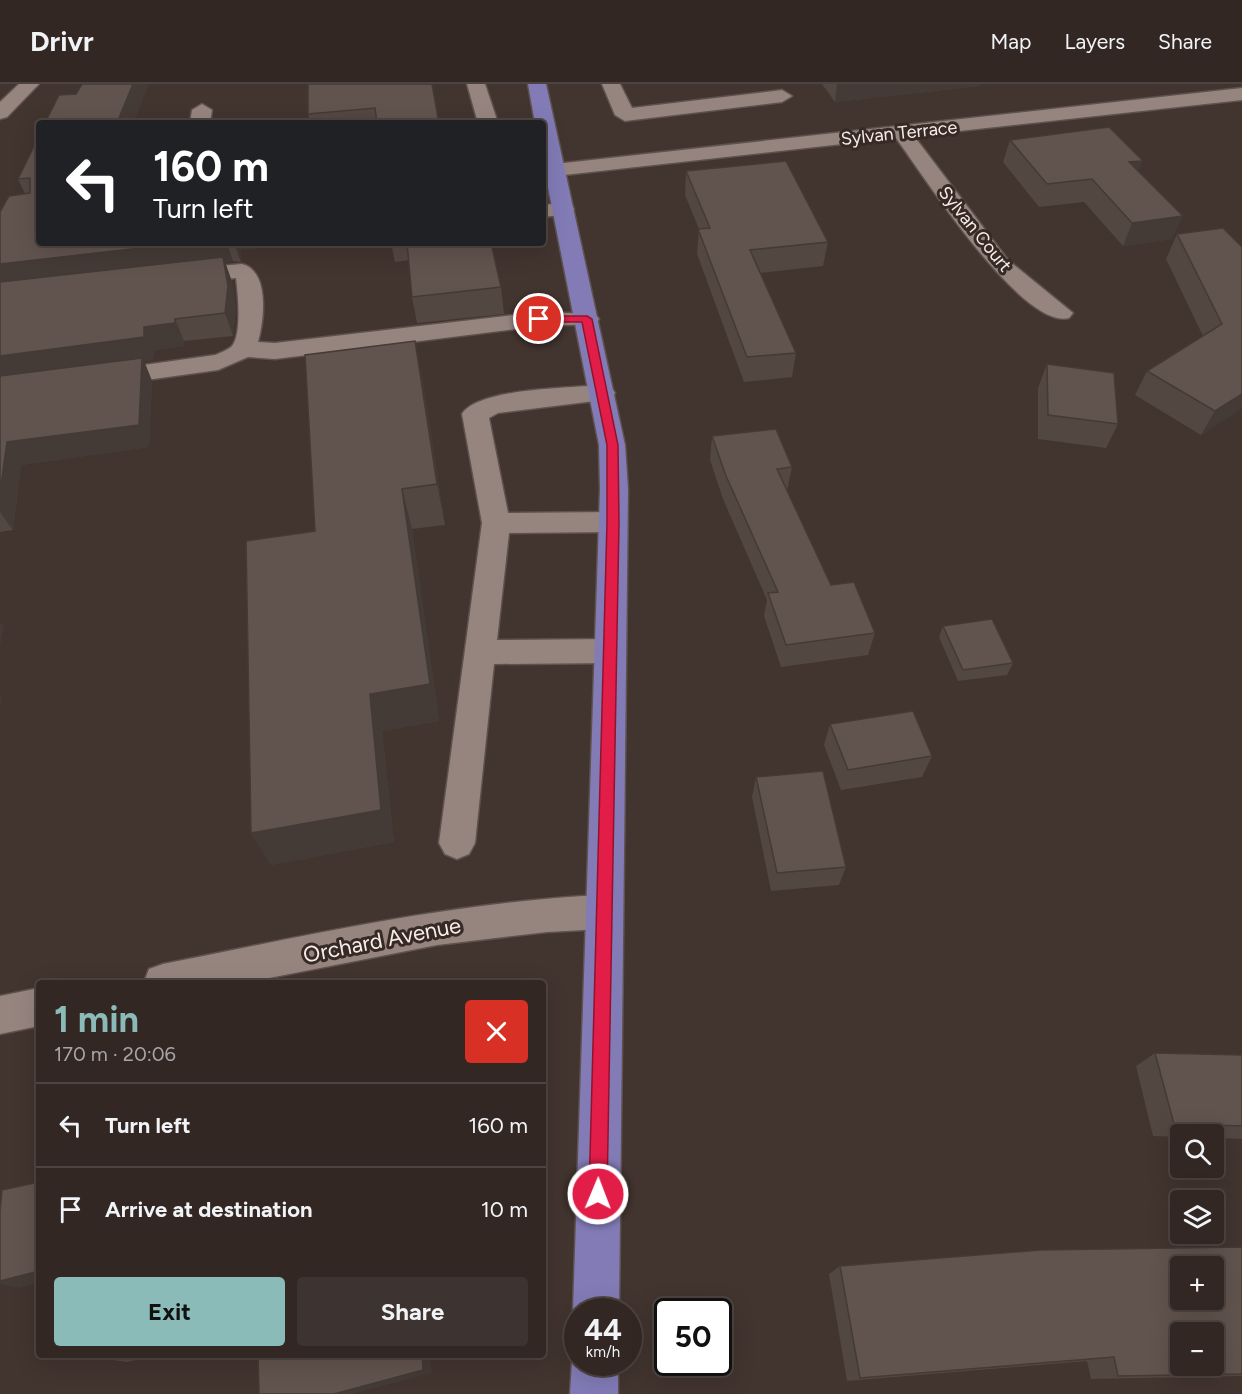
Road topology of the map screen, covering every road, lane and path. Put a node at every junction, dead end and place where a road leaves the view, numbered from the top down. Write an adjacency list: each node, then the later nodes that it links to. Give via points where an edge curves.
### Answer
1 (30, 84): 7 (street)
2 (476, 84): 8 (street)
3 (537, 84): 9 (main road)
4 (611, 84): 5 (street, via 625,115)
5 (778, 90): 12 (street)
6 (1242, 94): 10 (street, Sylvan Terrace)
7 (0, 112)
8 (487, 120)
9 (543, 120)
10 (900, 132): 12 (street, Sylvan Terrace); 16 (street, Sylvan Court, via 1000,265)
11 (546, 137): 13 (main road)
12 (811, 143): 13 (street, Sylvan Terrace)
13 (550, 160): 14 (main road)
14 (553, 210): 17 (main road)
15 (163, 279): 18 (street, via 242,271 249,288 248,337)
16 (1061, 313)
17 (587, 319): 18 (street, via 539,319 274,351); 20 (main road)
18 (243, 349): 19 (street, via 218,362)
19 (86, 380)
20 (602, 393): 21 (main road, via 612,445); 22 (street, via 492,405 475,414)
21 (613, 522): 22 (street); 23 (main road)
22 (496, 523): 24 (street)
23 (610, 651): 24 (street); 26 (main road)
24 (481, 652): 25 (street)
25 (457, 843)
26 (603, 912): 27 (street, Orchard Avenue, via 554,913 462,924); 30 (main road)
27 (173, 980)
28 (36, 1008): 29 (street)
29 (0, 1015)
30 (596, 1298)
31 (595, 1376): 32 (main road)
32 (594, 1394)

